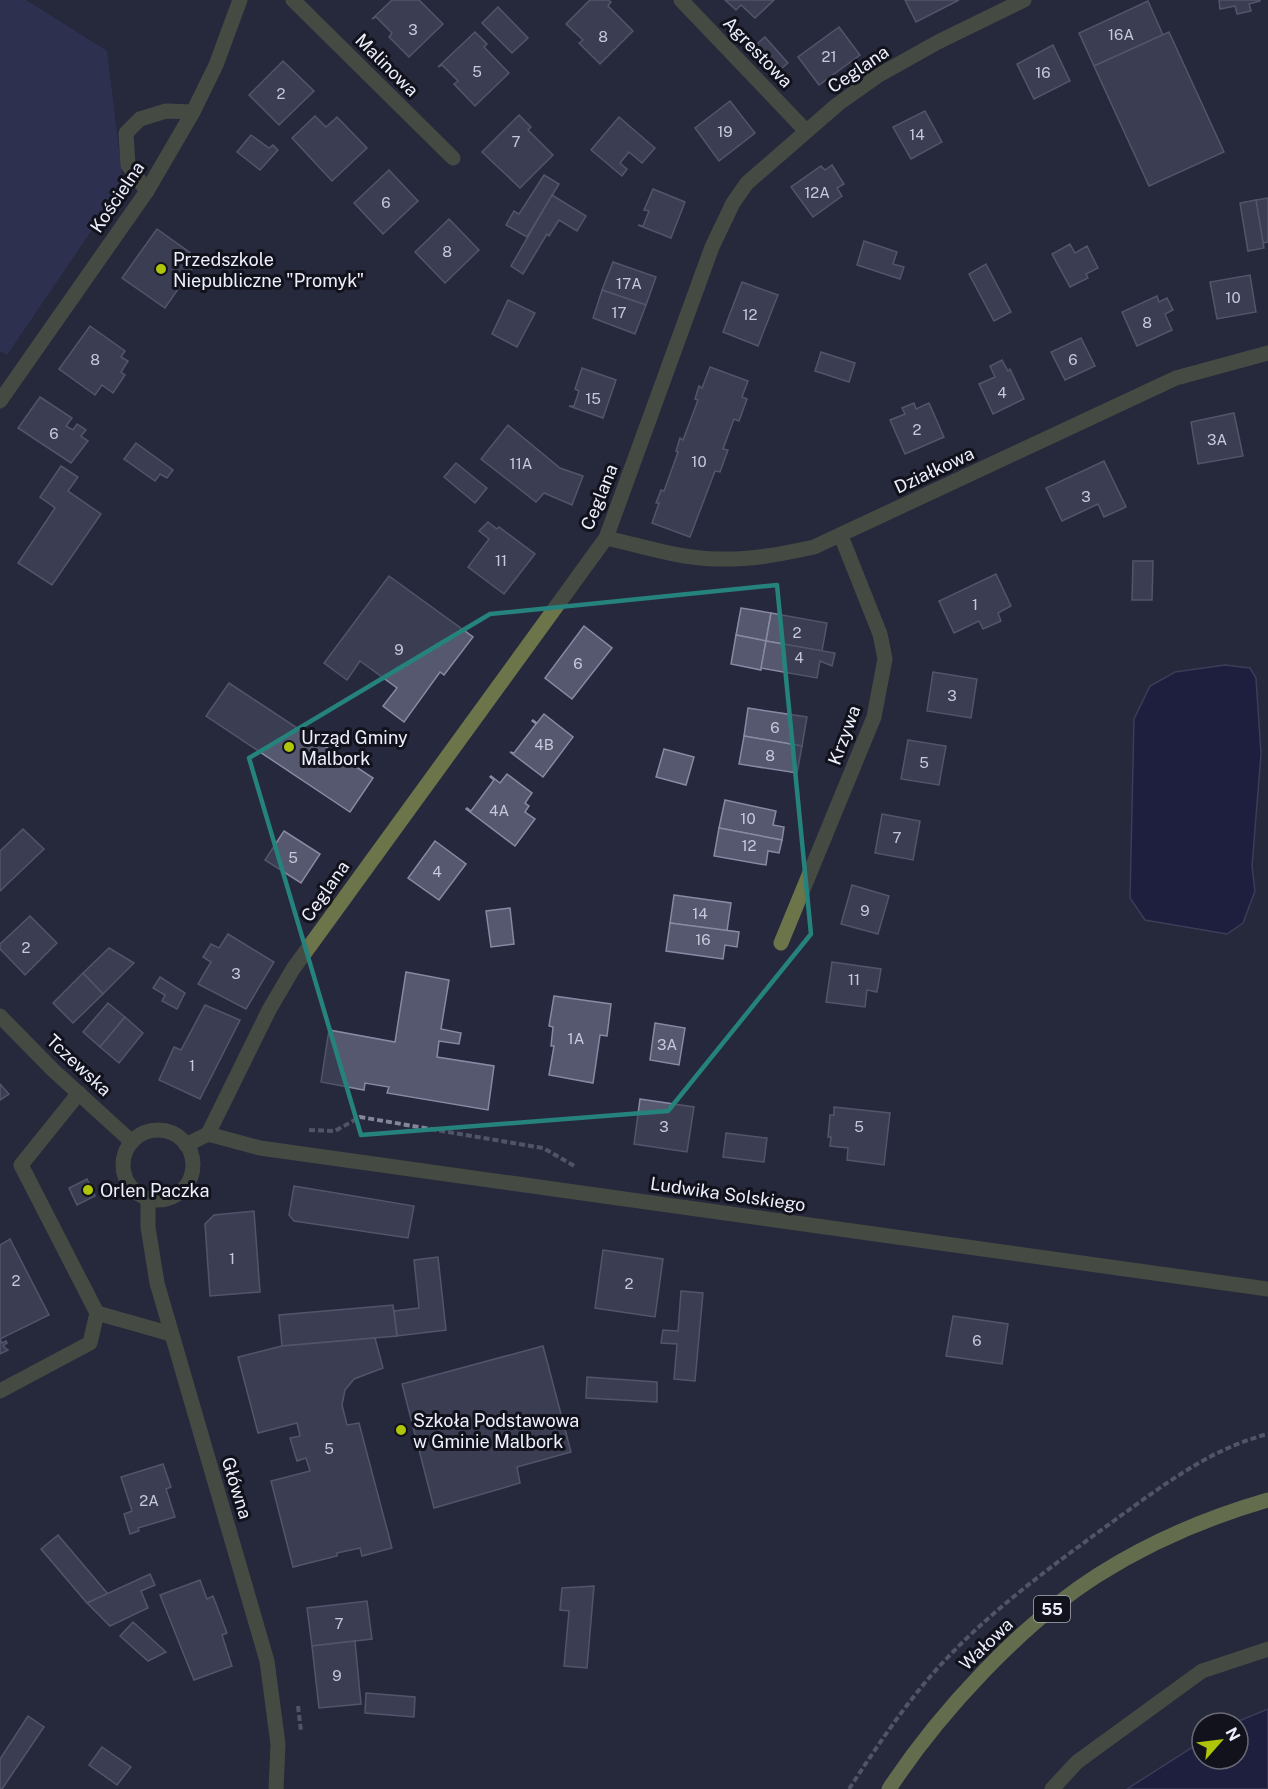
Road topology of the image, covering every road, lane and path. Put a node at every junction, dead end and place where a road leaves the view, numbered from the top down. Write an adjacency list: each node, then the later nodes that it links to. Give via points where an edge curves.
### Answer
1 (240, 0): 5 (street, Kościelna)
2 (293, 0): 7 (street, Malinowa)
3 (681, 0): 6 (street, Agrestowa)
4 (1024, 0): 6 (street, Ceglana, via 879,75)
5 (194, 112): 8 (street, Kościelna); 8 (street, via 166,111 140,119 126,134 128,165)
6 (806, 131): 12 (street, Ceglana, via 747,183 722,224)
7 (453, 158)
8 (147, 191): 10 (street, Kościelna)
9 (1268, 353): 11 (street, Działkowa, via 1176,378)
10 (0, 401)
11 (841, 536): 12 (street, Działkowa, via 814,547 768,557 718,559 674,555); 13 (street, Krzywa, via 880,634 885,659 874,717)
12 (606, 538): 17 (street, Ceglana, via 293,969)
13 (781, 943)
14 (0, 1016): 15 (street, Tczewska)
15 (79, 1093): 18 (street, Tczewska); 23 (street, via 21,1165)
16 (305, 1129): 20 (path, via 335,1131 360,1118 543,1148 573,1167)
17 (208, 1134): 19 (street); 22 (street, Ludwika Solskiego, via 260,1148)
18 (132, 1142): 19 (street, via 140,1135 160,1130); 21 (street, via 123,1163 124,1174 129,1185)
19 (186, 1144): 21 (street, via 193,1165 186,1186 169,1198)
20 (584, 1168)
21 (148, 1199): 24 (street, Główna, via 148,1227)
22 (1268, 1289)
23 (97, 1313): 24 (street); 25 (street, via 90,1343)
24 (171, 1334): 28 (street, Główna, via 267,1661 278,1744)
25 (0, 1391)
26 (1268, 1500): 29 (main road, Wałowa / 55, via 1162,1540 1096,1576 1055,1607 1015,1642 943,1717)
27 (1268, 1649): 30 (street, via 1202,1671 1077,1762)
28 (276, 1789)
29 (889, 1789)
30 (1052, 1789)

